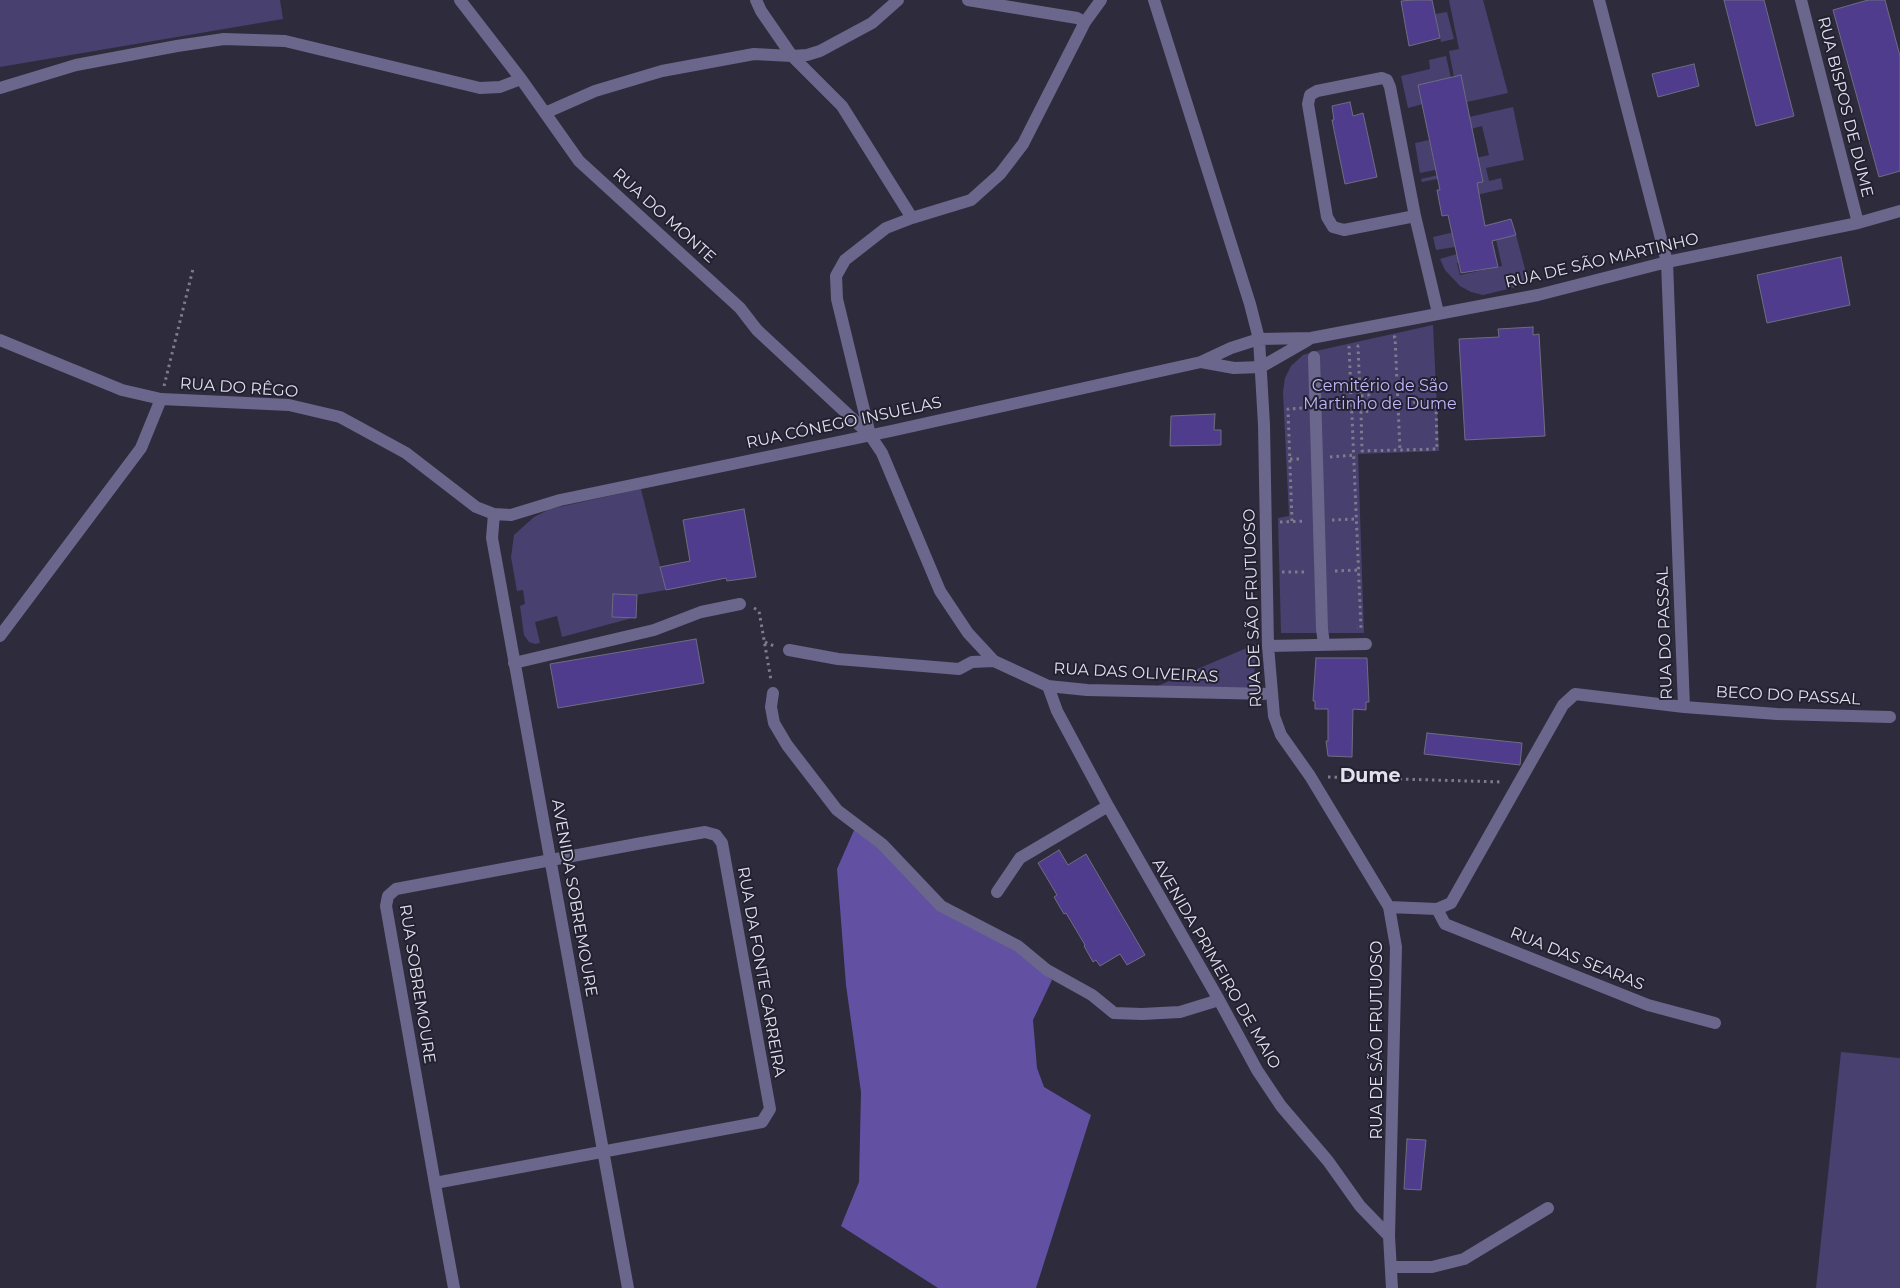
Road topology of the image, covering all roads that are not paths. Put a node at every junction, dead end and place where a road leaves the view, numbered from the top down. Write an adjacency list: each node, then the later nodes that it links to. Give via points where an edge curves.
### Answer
1 (460, 0): 11 (street, RUA DO MONTE)
2 (756, 0): 10 (street)
3 (898, 0): 10 (street, via 872,23 820,51)
4 (968, 0): 9 (street)
5 (1101, 0): 9 (street)
6 (1154, 0): 21 (street, RUA DE SÃO FRUTUOSO)
7 (1599, 0): 18 (street, RUA DO PASSAL)
8 (1801, 0): 17 (street, RUA BISPOS DE DUME)
9 (1085, 22): 16 (street, via 1023,144 1000,174 971,200)
10 (792, 56): 13 (street, via 754,54 662,71 595,91); 16 (street, via 842,106)
11 (521, 79): 12 (street, via 500,87 480,88 284,42 224,40 76,65); 13 (street, RUA DO MONTE)
12 (0, 88)
13 (545, 113): 27 (street, RUA DO MONTE, via 579,161 740,308 757,330)
14 (1900, 211): 17 (street, RUA DE SÃO MARTINHO)
15 (1415, 216): 15 (street, via 1387,80 1382,78 1310,96 1309,114 1328,217 1333,227 1344,230); 19 (street)
16 (912, 218): 27 (street, via 886,228 845,260 836,276 837,299)
17 (1858, 223): 18 (street, RUA DE SÃO MARTINHO)
18 (1667, 262): 19 (street, RUA DE SÃO MARTINHO, via 1538,295); 40 (street, RUA DO PASSAL)
19 (1438, 313): 20 (street, RUA DE SÃO MARTINHO)
20 (1311, 338): 21 (street, RUA DE SÃO MARTINHO); 25 (street, RUA DE SÃO MARTINHO)
21 (1259, 339): 24 (street, RUA CÓNEGO INSUELAS); 25 (street, RUA DE SÃO FRUTUOSO)
22 (0, 340): 26 (street, RUA DO RÊGO, via 122,390)
23 (1314, 357): 31 (street)
24 (1201, 362): 25 (street, RUA CÓNEGO INSUELAS, via 1234,368); 27 (street, RUA CÓNEGO INSUELAS)
25 (1261, 367): 33 (street, RUA DE SÃO FRUTUOSO)
26 (161, 399): 28 (street, RUA DO RÊGO, via 288,405 340,417 406,453 476,507); 30 (street, via 141,448)
27 (870, 435): 28 (street, RUA CÓNEGO INSUELAS, via 560,500 511,514); 35 (street, RUA DAS OLIVEIRAS, via 882,453 940,591 968,633)
28 (494, 514): 36 (street, AVENIDA SOBREMOURE, via 492,538)
29 (740, 604): 36 (street, via 701,612 654,630)
30 (0, 636)
31 (1324, 644): 32 (street); 33 (street)
32 (1366, 644)
33 (1268, 646): 39 (street, RUA DE SÃO FRUTUOSO)
34 (789, 650): 35 (street, via 838,659 959,669 972,662)
35 (994, 661): 37 (street, RUA DAS OLIVEIRAS)
36 (514, 663): 43 (street, AVENIDA SOBREMOURE)
37 (1048, 686): 39 (street, RUA DAS OLIVEIRAS, via 1087,690); 42 (street, AVENIDA PRIMEIRO DE MAIO, via 1057,711)
38 (773, 693): 47 (street, via 774,723 837,810 882,844 941,906 1018,946 1047,970 1092,995 1114,1013 1180,1012)
39 (1271, 694): 45 (street, RUA DE SÃO FRUTUOSO, via 1281,735 1310,776)
40 (1684, 707): 41 (street, BECO DO PASSAL); 46 (street, RUA DO PASSAL, via 1575,694 1564,705 1451,903)
41 (1890, 717)
42 (1108, 806): 44 (street, via 1020,858); 47 (street, AVENIDA PRIMEIRO DE MAIO)
43 (551, 861): 49 (street, AVENIDA SOBREMOURE); 49 (street, RUA DA FONTE CARREIRA, via 706,832 716,835 722,843 770,1109 762,1122); 50 (street, RUA SOBREMOURE, via 396,889 388,896 386,906)
44 (997, 892)
45 (1389, 907): 46 (street); 52 (street, RUA DE SÃO FRUTUOSO, via 1396,947)
46 (1437, 909): 48 (street, RUA DAS SEARAS, via 1446,924 1648,1005)
47 (1219, 1000): 52 (street, AVENIDA PRIMEIRO DE MAIO, via 1257,1070 1281,1106 1328,1161 1360,1206)
48 (1715, 1023)
49 (604, 1152): 50 (street); 55 (street, AVENIDA SOBREMOURE)
50 (435, 1183): 54 (street, RUA SOBREMOURE)
51 (1548, 1208): 53 (street, via 1464,1259 1432,1267)
52 (1389, 1236): 53 (street, RUA DE SÃO FRUTUOSO)
53 (1391, 1267): 56 (street, RUA DE SÃO FRUTUOSO)
54 (454, 1288)
55 (628, 1288)
56 (1392, 1288)

